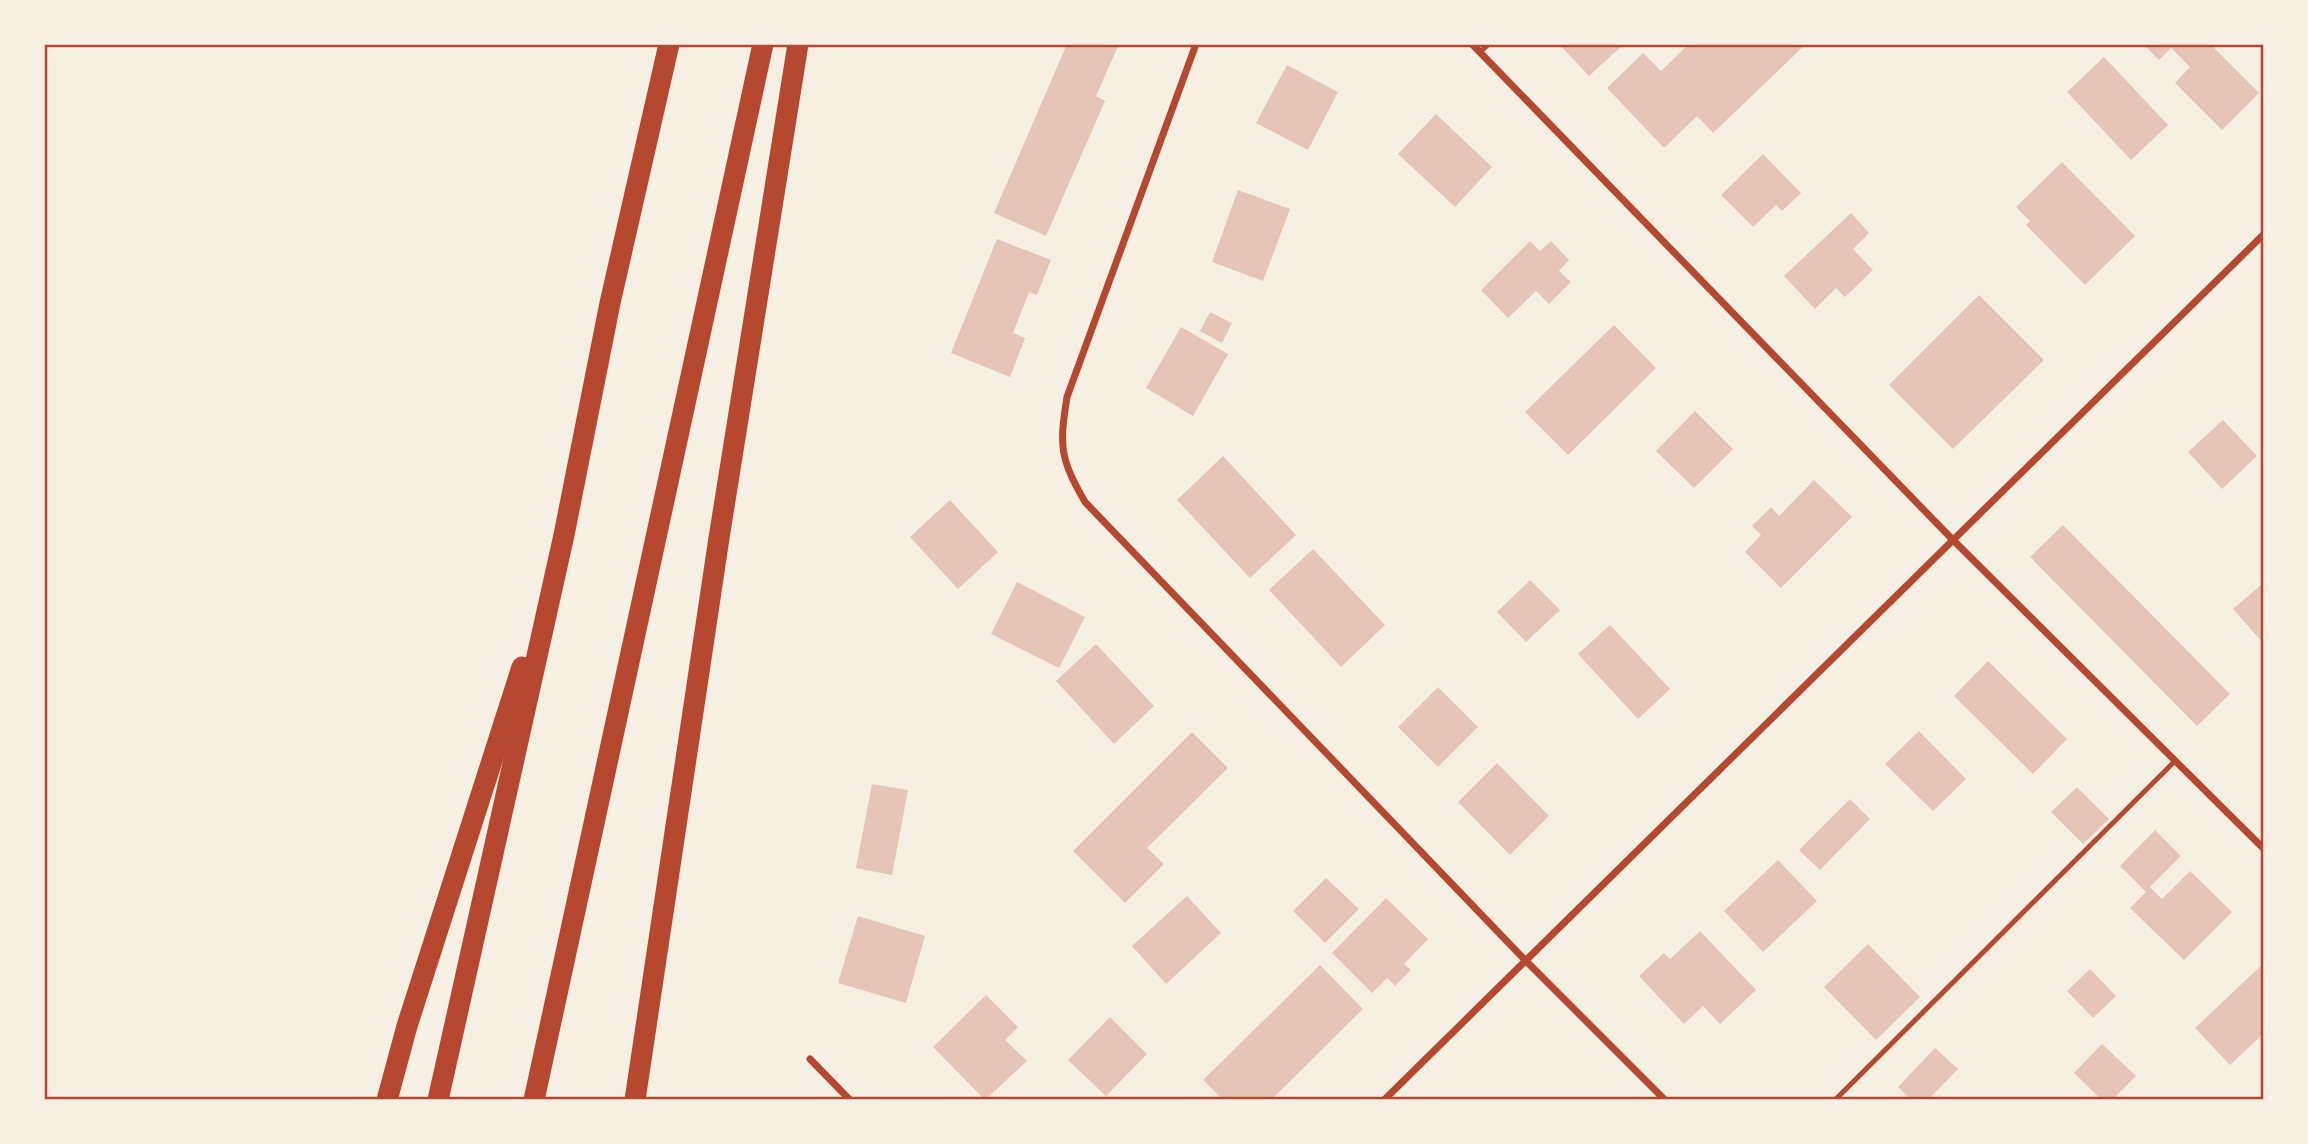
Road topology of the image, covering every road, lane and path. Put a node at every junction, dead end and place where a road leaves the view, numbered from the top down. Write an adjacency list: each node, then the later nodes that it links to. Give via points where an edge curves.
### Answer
1 (669, 44): 9 (highway, via 610,303)
2 (763, 44): 17 (highway)
3 (798, 44): 18 (highway)
4 (1196, 44): 13 (street, via 1067,397 1062,452 1066,469 1085,502)
5 (1472, 44): 7 (street)
6 (1489, 44): 7 (lane)
7 (1480, 52): 10 (street)
8 (2264, 234): 10 (street)
9 (564, 535): 15 (highway); 16 (highway)
10 (1952, 539): 11 (street); 13 (street)
11 (2175, 761): 12 (street); 22 (lane)
12 (2264, 849)
13 (1526, 961): 20 (street); 21 (street)
14 (810, 1059): 19 (street)
15 (387, 1100)
16 (438, 1100)
17 (534, 1100)
18 (635, 1100)
19 (850, 1100)
20 (1384, 1100)
21 (1665, 1100)
22 (1835, 1100)

